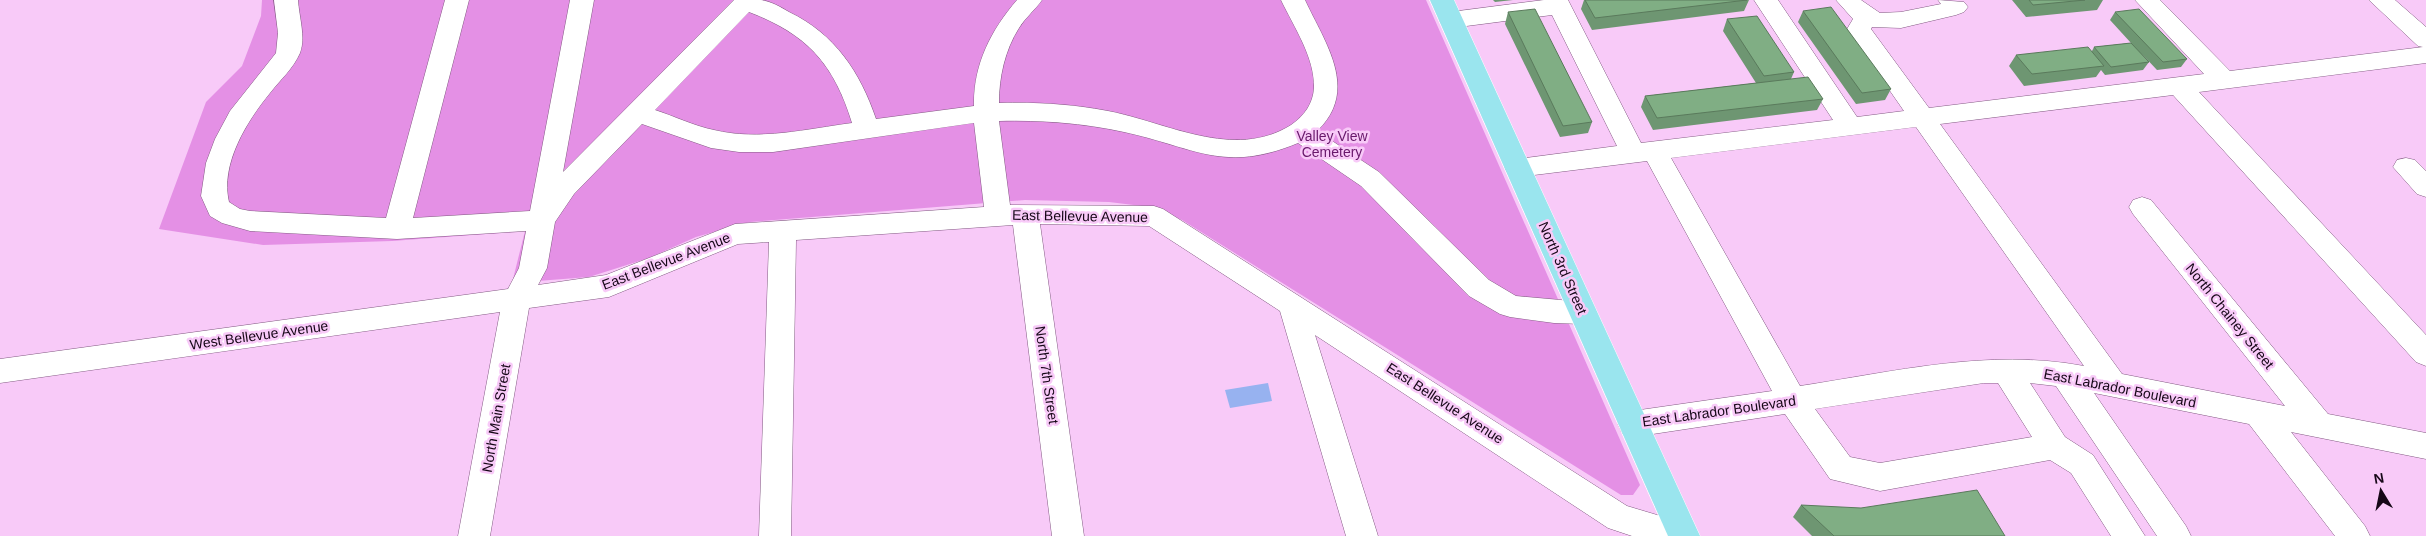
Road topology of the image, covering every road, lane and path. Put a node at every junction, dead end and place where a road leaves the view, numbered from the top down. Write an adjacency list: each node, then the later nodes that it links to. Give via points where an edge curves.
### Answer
1 (286, 0): 31 (street, via 290,34 288,52 231,127 219,159 213,191 216,206 226,216 250,221)
2 (457, 0): 31 (street)
3 (582, 0): 30 (street, North Main Street)
4 (1030, 0): 19 (street, North 7th Street, via 1002,33 986,81)
5 (1293, 0): 23 (street, via 1326,81 1325,100 1318,116)
6 (1766, 0): 21 (street)
7 (1848, 0): 14 (street, via 1856,11)
8 (2148, 0): 16 (street)
9 (2381, 0): 15 (street)
10 (746, 1): 18 (street); 22 (street, via 779,14 802,28 836,60 850,79)
11 (1558, 3): 13 (street); 24 (street)
12 (1953, 4): 14 (street, via 1924,17 1874,20)
13 (1447, 10): 26 (main road, North 3rd Street)
14 (1866, 16): 20 (street, via 1859,29)
15 (2426, 51): 16 (street)
16 (2224, 80): 17 (street)
17 (2179, 86): 20 (street); 36 (street)
18 (638, 113): 22 (street, via 711,139 739,143 773,143); 30 (street, via 565,187)
19 (984, 113): 22 (street); 23 (street, via 1015,111 1108,119 1210,148 1264,146); 29 (street, North 7th Street)
20 (1924, 118): 21 (street); 40 (street)
21 (1851, 127): 24 (street)
22 (867, 130)
23 (1300, 132): 35 (street, via 1370,179 1479,288 1510,306)
24 (1644, 153): 26 (street); 41 (street)
25 (2406, 167): 27 (street)
26 (1518, 168): 35 (main road, North 3rd Street)
27 (2426, 187)
28 (2142, 207): 44 (street, North Chainey Street)
29 (1012, 214): 32 (street, East Bellevue Avenue); 34 (street, East Bellevue Avenue, via 1154,216); 49 (street, North 7th Street)
30 (542, 220): 31 (street); 33 (street, North Main Street, via 533,268)
31 (397, 229)
32 (783, 230): 33 (street, East Bellevue Avenue, via 735,234 609,286); 48 (street)
33 (517, 299): 37 (street, West Bellevue Avenue); 47 (street, North Main Street)
34 (1292, 305): 50 (street); 51 (street, East Bellevue Avenue, via 1619,518)
35 (1583, 313): 43 (main road, North 3rd Street)
36 (2426, 354)
37 (0, 371)
38 (2006, 371): 39 (street, East Labrador Boulevard); 41 (street, East Labrador Boulevard, via 1984,371); 45 (street)
39 (2065, 376): 40 (street, East Labrador Boulevard); 53 (street)
40 (2114, 386): 42 (street, East Labrador Boulevard)
41 (1792, 400): 43 (street, East Labrador Boulevard); 45 (street, via 1841,469 1880,478)
42 (2260, 415): 44 (street, East Labrador Boulevard); 54 (street)
43 (1633, 424): 51 (main road, North 3rd Street)
44 (2318, 424): 46 (street, East Labrador Boulevard)
45 (2054, 446): 52 (street, via 2082,464)
46 (2426, 446)
47 (474, 536)
48 (775, 536)
49 (1068, 536)
50 (1362, 536)
51 (1683, 536)
52 (2129, 536)
53 (2175, 536)
54 (2354, 536)

